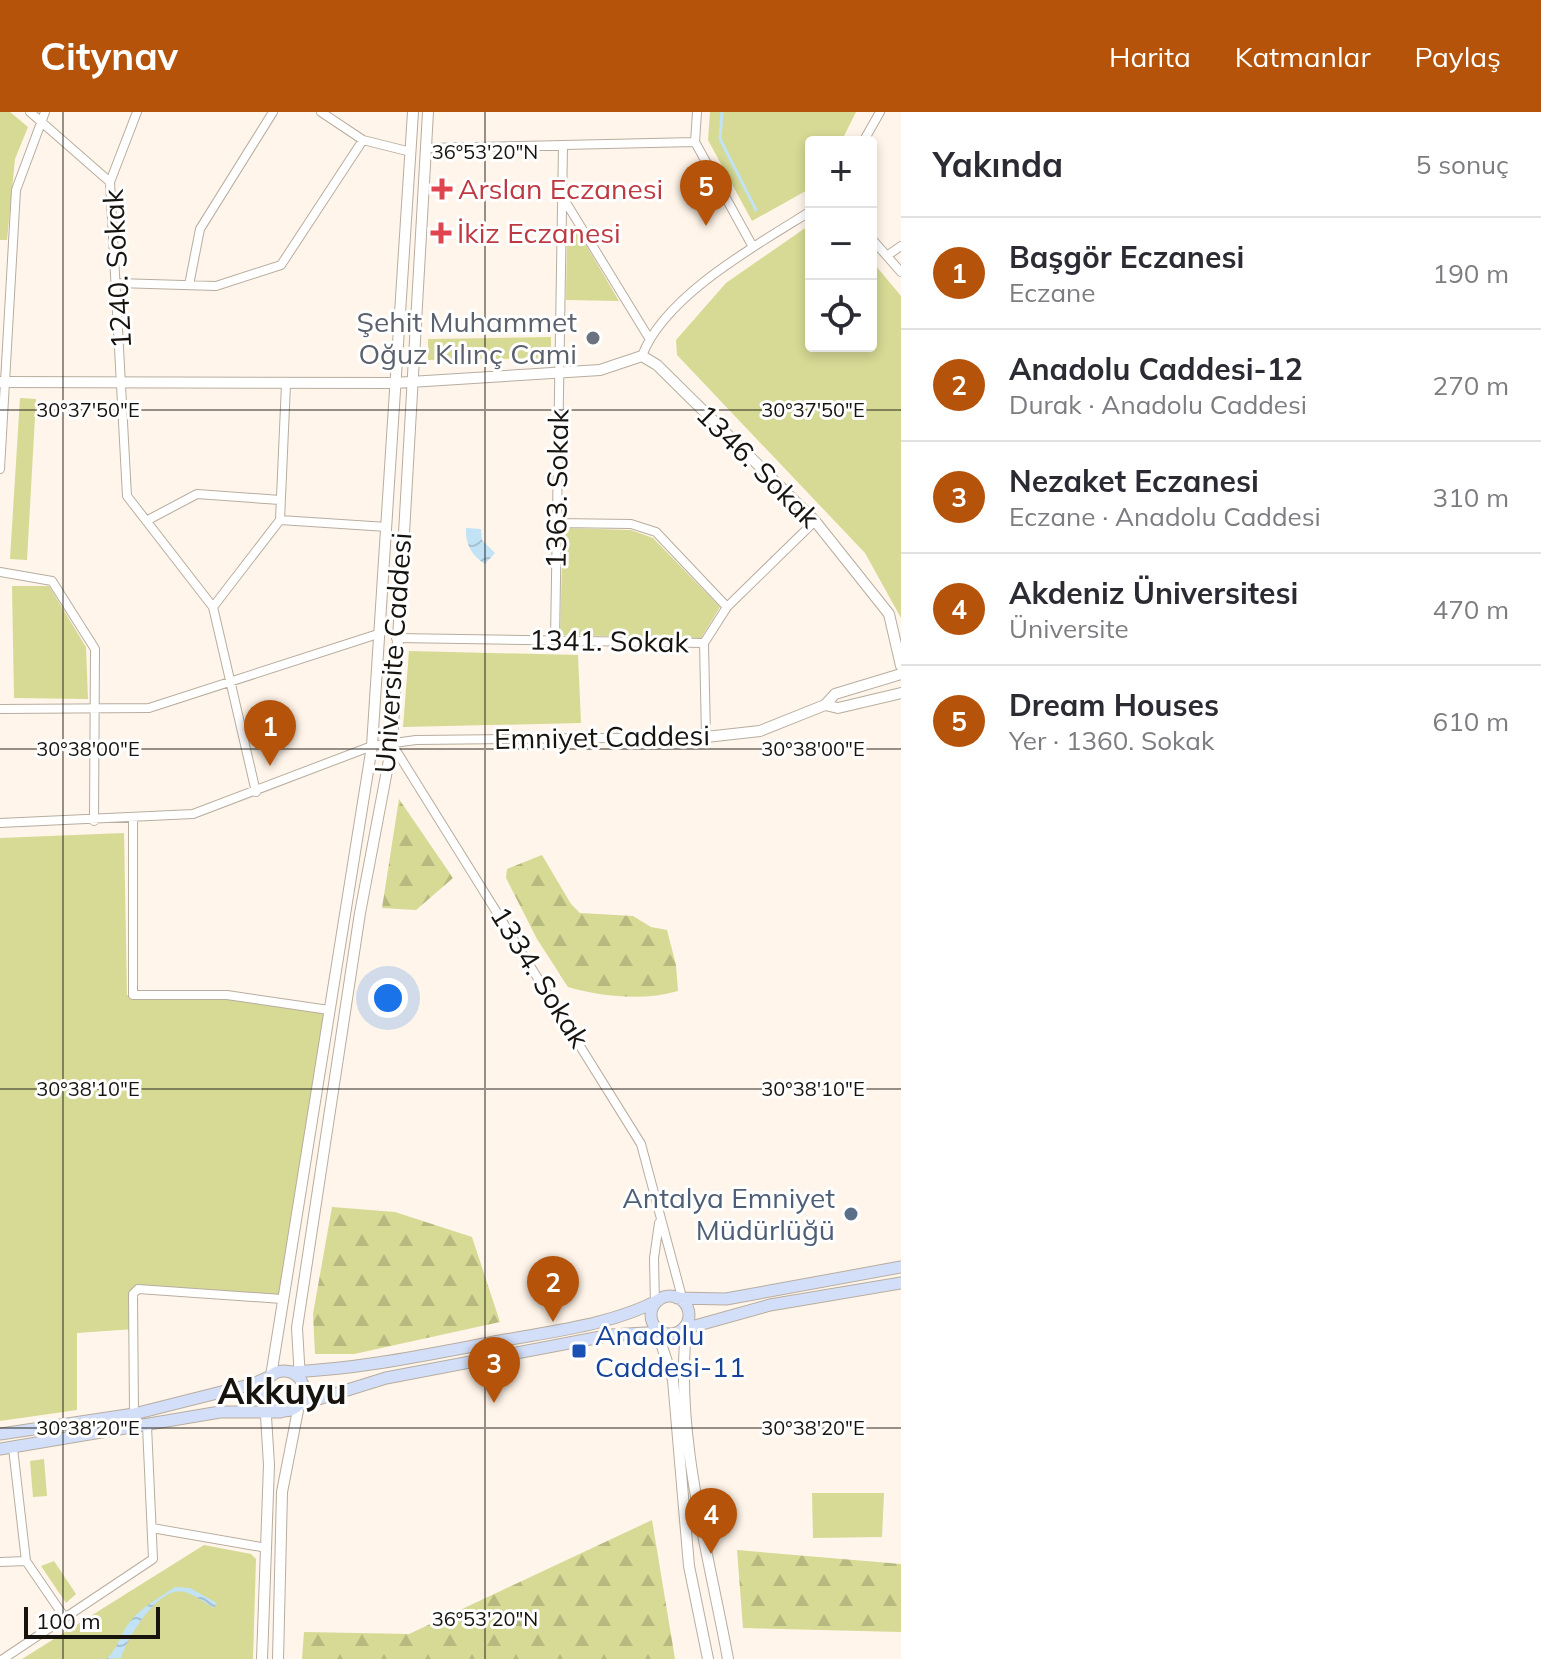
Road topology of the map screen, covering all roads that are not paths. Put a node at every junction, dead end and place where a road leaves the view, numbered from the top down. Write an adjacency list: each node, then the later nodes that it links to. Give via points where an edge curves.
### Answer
1 (30, 112): 10 (street)
2 (45, 112): 10 (street)
3 (137, 112): 17 (street, 1240. Sokak)
4 (273, 112): 28 (street, via 200,229)
5 (321, 112): 12 (street)
6 (413, 112): 16 (street, Universite Caddesi)
7 (428, 112): 15 (street, Universite Caddesi)
8 (697, 112): 13 (street)
9 (880, 112): 11 (street)
10 (41, 121): 17 (street); 23 (street, via 16,190)
11 (866, 136)
12 (363, 140): 16 (street); 28 (street, via 281,265 216,286)
13 (695, 142): 14 (street); 24 (street)
14 (563, 146): 15 (street); 18 (street, 1363. Sokak)
15 (426, 148): 32 (street, Universite Caddesi)
16 (411, 152): 35 (street, Universite Caddesi)
17 (110, 182): 27 (street, 1240. Sokak)
18 (561, 196): 29 (street); 31 (street, 1363. Sokak)
19 (805, 215): 24 (street)
20 (877, 244): 25 (street)
21 (901, 246): 25 (street)
22 (0, 247): 23 (street)
23 (12, 247): 33 (street)
24 (753, 247): 29 (street, via 684,300)
25 (888, 255): 26 (street)
26 (901, 272)
27 (117, 283): 28 (street); 34 (street, 1240. Sokak)
28 (189, 285)
29 (649, 338): 30 (street)
30 (642, 356): 31 (street, via 600,370); 41 (street, 1346. Sokak)
31 (558, 373): 32 (street); 42 (street, 1363. Sokak)
32 (410, 381): 35 (street); 48 (street, Universite Caddesi)
33 (2, 382): 34 (street); 37 (street)
34 (123, 383): 36 (street); 40 (street, 1240. Sokak, via 127,496)
35 (394, 383): 36 (street); 43 (street, Universite Caddesi)
36 (286, 384): 38 (street)
37 (0, 469)
38 (280, 500): 39 (street); 40 (street, via 197,494)
39 (280, 520): 43 (street); 45 (street)
40 (146, 521): 45 (street, 1240. Sokak)
41 (815, 521): 46 (street, 1341. Sokak); 51 (street, 1346. Sokak, via 889,614)
42 (557, 523): 46 (street, via 631,524 656,532); 49 (street, 1363. Sokak)
43 (387, 527): 47 (street, Universite Caddesi)
44 (0, 572): 57 (street, via 52,581 95,649)
45 (213, 607): 54 (street)
46 (727, 607): 50 (street, 1341. Sokak)
47 (381, 633): 54 (street); 61 (street, Universite Caddesi)
48 (396, 638): 49 (street, 1341. Sokak); 60 (street, Universite Caddesi)
49 (555, 640): 50 (street, 1341. Sokak)
50 (704, 643): 59 (street)
51 (899, 650): 52 (street, 1346. Sokak)
52 (901, 666)
53 (901, 674): 56 (street, via 835,694)
54 (232, 679): 57 (street, via 149,708); 62 (street)
55 (901, 693): 56 (street, Emniyet Caddesi, via 838,708)
56 (825, 705): 59 (street, Emniyet Caddesi, via 760,731)
57 (94, 706): 58 (street); 64 (street)
58 (0, 709)
59 (706, 737): 60 (street, Emniyet Caddesi)
60 (392, 744): 61 (street, Emniyet Caddesi); 67 (street, 1334. Sokak, via 641,1144); 75 (street, Universite Caddesi, via 360,913 297,1328)
61 (372, 746): 62 (street, Emniyet Caddesi); 66 (street, Universite Caddesi)
62 (256, 792): 63 (street, Emniyet Caddesi, via 193,814)
63 (133, 818): 64 (street, Emniyet Caddesi); 66 (street, via 133,995 227,995)
64 (94, 821): 65 (street, Emniyet Caddesi)
65 (0, 823)
66 (329, 1010): 70 (street, Universite Caddesi)
67 (659, 1223): 71 (street, 1334. Sokak); 72 (street, 1334. Sokak, via 654,1258)
68 (901, 1267): 71 (main road, via 726,1299)
69 (901, 1283): 73 (main road, via 770,1305)
70 (282, 1299): 76 (street, Universite Caddesi); 79 (street, via 138,1289 133,1294)
71 (680, 1299): 72 (main road); 73 (main road, via 689,1312)
72 (657, 1302): 74 (main road, via 652,1317); 75 (main road, via 588,1324)
73 (686, 1326): 74 (main road, via 673,1334); 93 (street, via 686,1404 694,1469)
74 (659, 1330): 77 (main road, via 386,1378); 92 (street, via 673,1380 689,1566)
75 (296, 1374): 76 (main road); 77 (main road, via 304,1392)
76 (271, 1376): 78 (main road, via 264,1387); 79 (main road)
77 (299, 1405): 78 (main road, via 281,1412); 91 (street, via 282,1492)
78 (266, 1406): 80 (main road); 85 (street)
79 (134, 1414): 81 (main road)
80 (147, 1426): 82 (main road); 84 (street)
81 (0, 1434)
82 (13, 1448): 83 (main road); 86 (street)
83 (0, 1449)
84 (152, 1528): 85 (street); 88 (street, via 153,1559)
85 (267, 1548): 90 (street)
86 (26, 1561): 87 (street); 88 (street)
87 (0, 1562)
88 (65, 1618): 89 (street)
89 (3, 1659)
90 (262, 1659)
91 (278, 1659)
92 (708, 1659)
93 (728, 1659)

